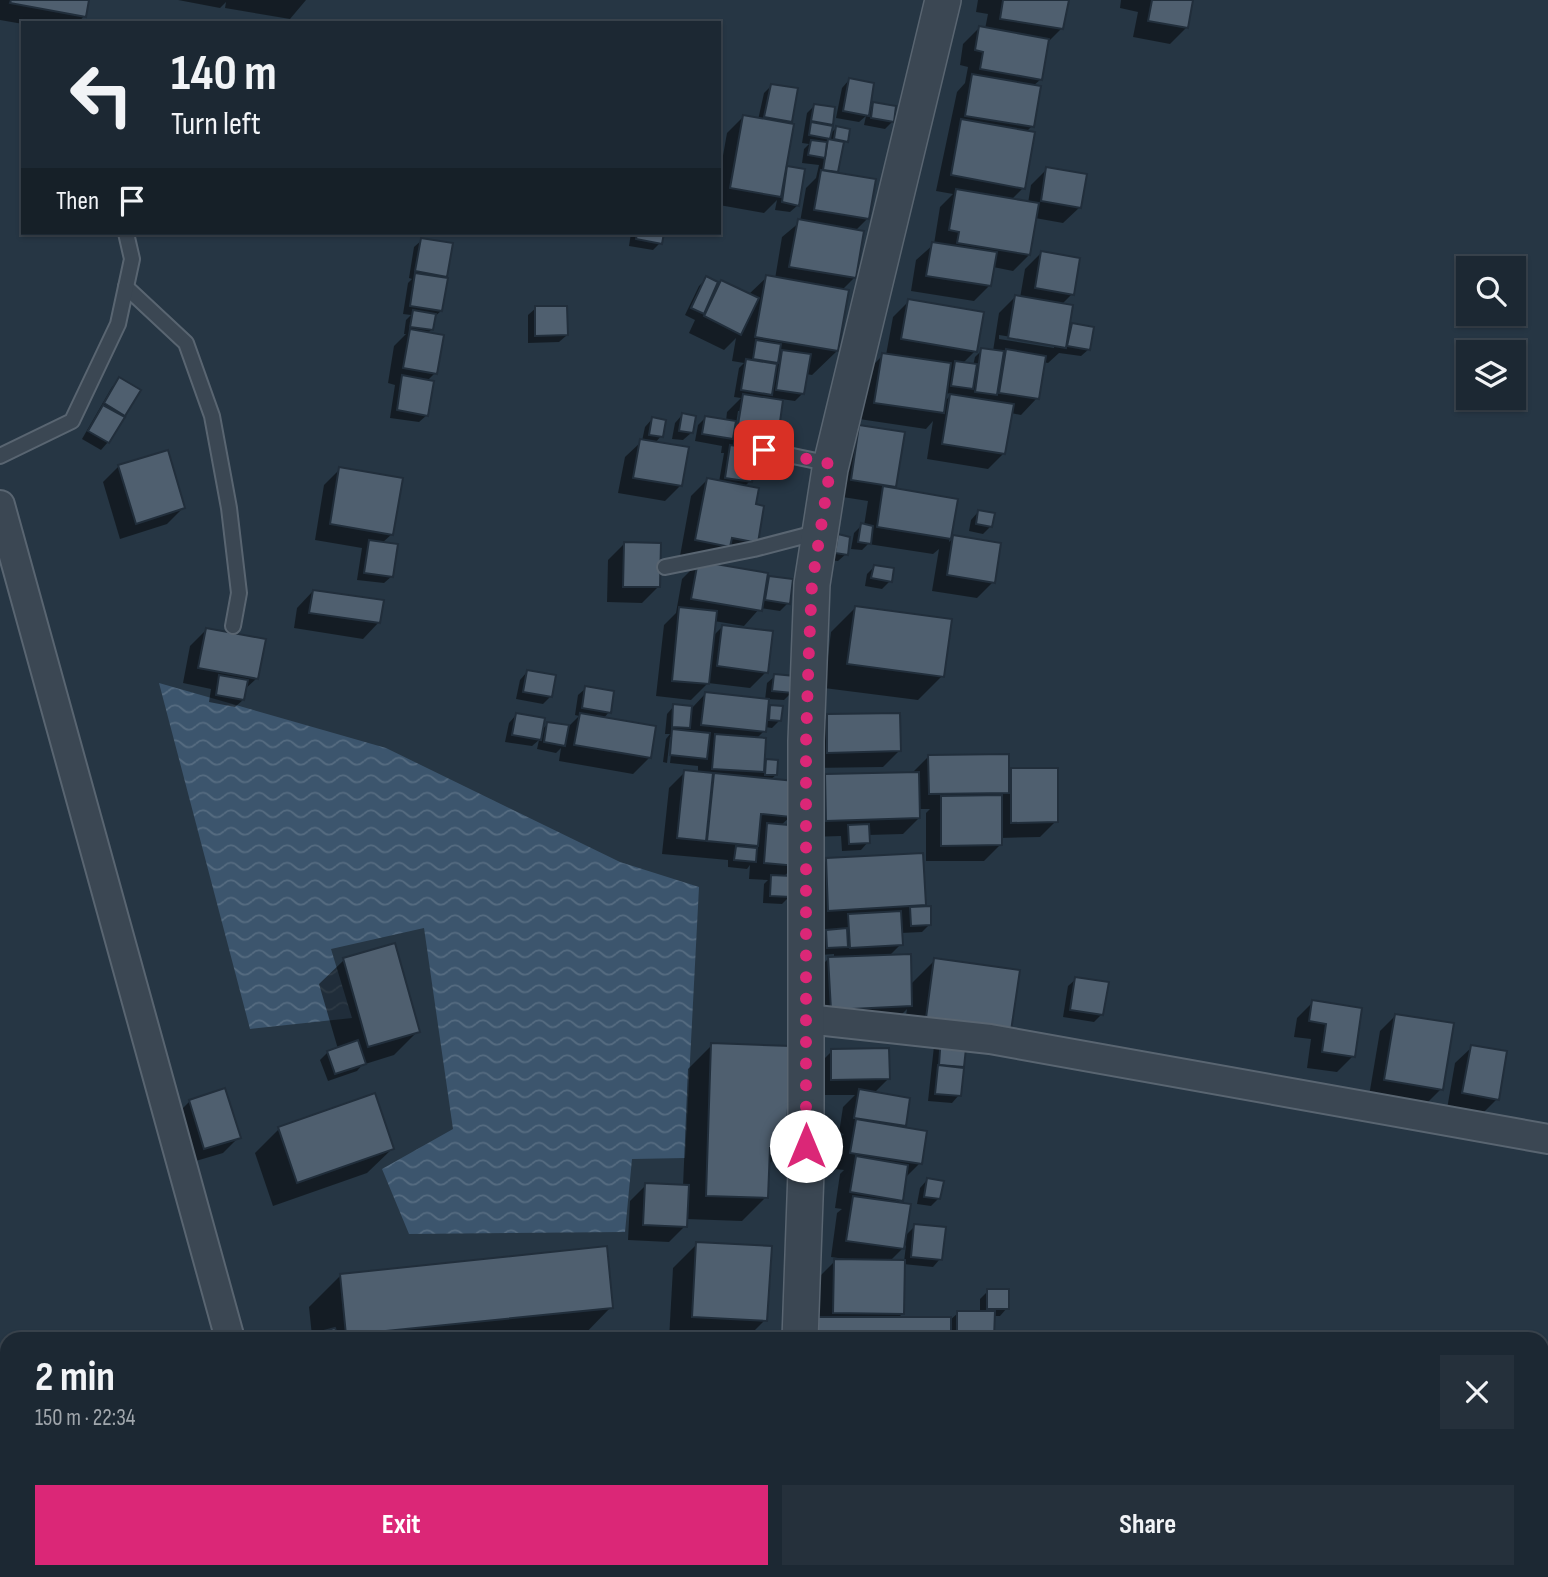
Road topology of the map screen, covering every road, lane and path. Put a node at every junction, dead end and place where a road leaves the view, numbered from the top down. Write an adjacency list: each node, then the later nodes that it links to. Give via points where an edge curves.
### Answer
1 (943, 0): 6 (street)
2 (126, 235): 3 (lane, via 132,259)
3 (126, 287): 5 (lane, via 118,324 72,421); 10 (lane, via 186,343 212,416 239,593)
4 (764, 450): 6 (lane)
5 (0, 456)
6 (831, 464): 8 (street)
7 (0, 505): 13 (street)
8 (820, 531): 9 (lane); 11 (street, via 812,584 806,741)
9 (665, 567)
10 (233, 625)
11 (807, 1019): 12 (street, via 989,1039); 14 (street)
12 (1548, 1139)
13 (228, 1332)
14 (800, 1332)

